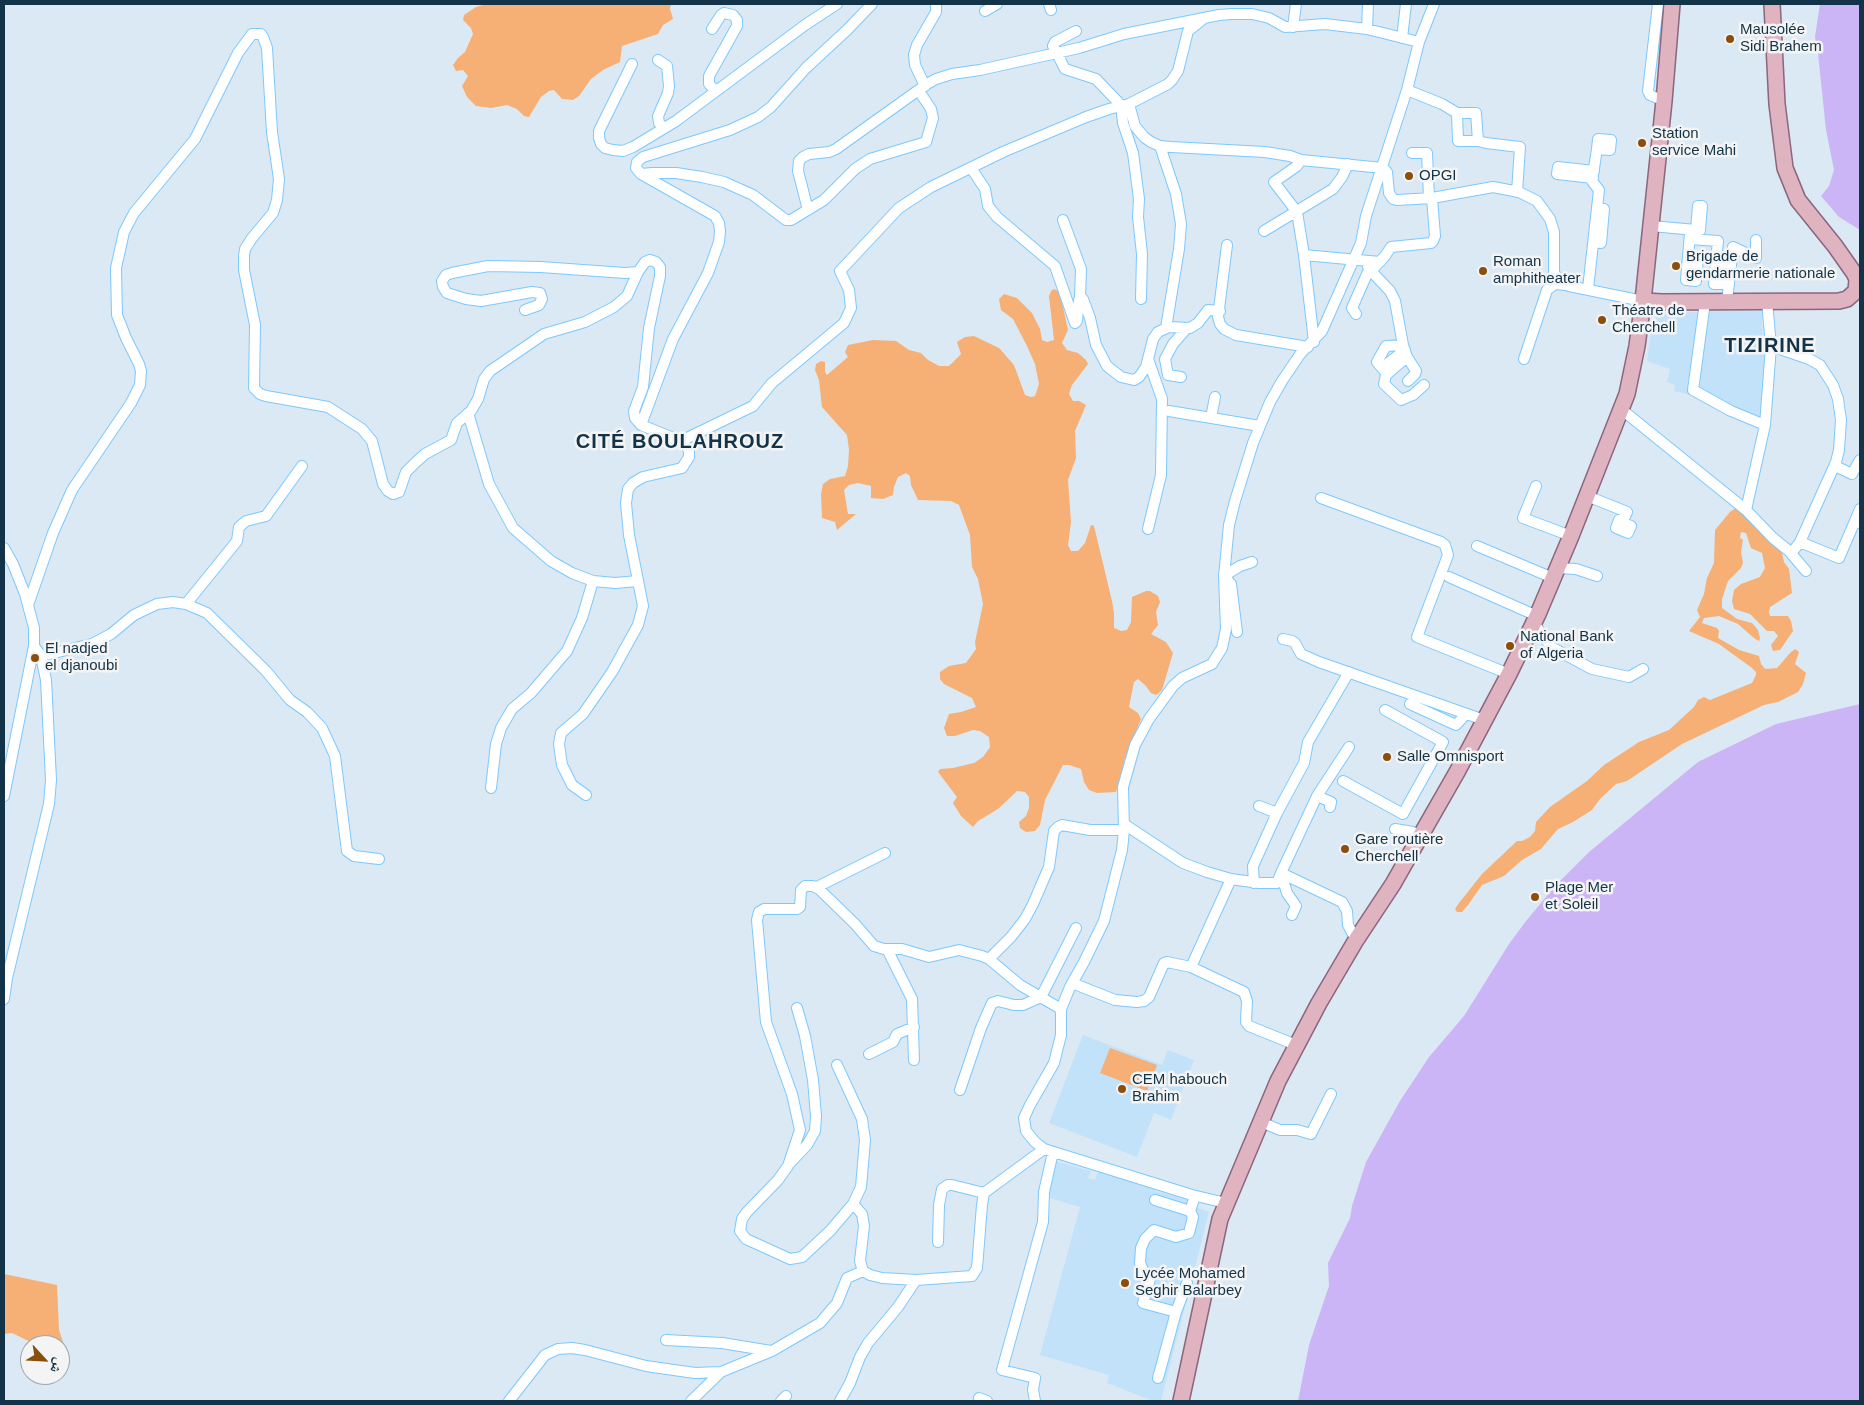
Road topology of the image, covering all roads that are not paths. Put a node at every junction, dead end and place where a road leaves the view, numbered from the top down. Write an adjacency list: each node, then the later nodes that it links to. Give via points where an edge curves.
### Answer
1 (837, 4): 29 (street)
2 (872, 4): 42 (street, via 758,116 730,130 643,157 636,165)
3 (936, 4): 27 (street, via 936,12 914,55)
4 (997, 4): 13 (street)
5 (1221, 4): 14 (street)
6 (1296, 4): 17 (street)
7 (1368, 4): 19 (street)
8 (1406, 4): 22 (street)
9 (1434, 4): 23 (street)
10 (1658, 4): 30 (street, via 1648,91)
11 (1672, 4): 30 (main road)
12 (1772, 4): 70 (main road, via 1777,104 1785,168 1798,200 1850,266 1857,286 1852,296 1839,301)
13 (984, 10)
14 (1219, 15): 15 (street); 17 (street, via 1252,14)
15 (1203, 19): 16 (street); 21 (street)
16 (1180, 23): 21 (street, via 1185,26); 24 (street, via 1124,34)
17 (1293, 27): 19 (street, via 1325,24)
18 (712, 29): 29 (street, via 724,13 733,14 737,20 737,26 709,76 709,84)
19 (1368, 29): 22 (street)
20 (1076, 32): 24 (street, via 1055,42 1053,46)
21 (1186, 36): 31 (street, via 1179,67 1172,80)
22 (1402, 38): 23 (street)
23 (1419, 42): 28 (street)
24 (1057, 53): 27 (street, via 952,74 936,79); 31 (street, via 1066,69 1096,79)
25 (658, 60): 33 (street, via 667,66 669,86 658,116)
26 (632, 64): 33 (street, via 599,131 600,141 604,148 623,151)
27 (922, 89): 45 (street, via 836,149 809,154 799,161 798,171); 45 (street, via 933,118 926,142 870,159)
28 (1407, 90): 32 (street); 41 (street)
29 (716, 91): 33 (street)
30 (1664, 101): 48 (main road)
31 (1125, 105): 35 (street, via 1139,132); 40 (street, via 1059,128); 67 (street, via 1123,123 1133,153 1138,199)
32 (1456, 113): 34 (street, via 1458,141); 34 (street, via 1476,113)
33 (664, 128)
34 (1478, 141): 43 (street, via 1520,147)
35 (1160, 146): 38 (street, via 1265,152); 75 (street, via 1176,194 1181,224)
36 (1597, 149): 64 (street, via 1592,181 1599,190)
37 (1412, 153): 44 (street, via 1427,153)
38 (1301, 160): 39 (street); 46 (street, via 1274,182)
39 (1348, 164): 41 (street); 46 (street, via 1333,189)
40 (972, 168): 66 (street, via 985,189 988,206 997,217 1055,266 1075,323); 94 (street, via 931,187 899,208 840,271 849,290 851,308 844,323 772,383 754,406)
41 (1383, 168): 44 (street, via 1394,200); 52 (street, via 1366,216)
42 (641, 174): 45 (street, via 676,173 724,182 753,195 786,220); 91 (street, via 711,213 717,219 720,231 708,273 673,339)
43 (1517, 192): 44 (street, via 1493,187); 60 (street, via 1537,201 1550,219 1554,232)
44 (1430, 198): 59 (street, via 1435,236 1432,242 1391,247)
45 (808, 210)
46 (1297, 212): 49 (street); 54 (street)
47 (1063, 220): 66 (street, via 1081,269)
48 (1650, 226): 50 (street); 68 (main road)
49 (1264, 231)
50 (1692, 233): 55 (street); 57 (street, via 1718,245)
51 (1756, 240): 69 (street, via 1756,258 1733,247)
52 (1361, 243): 56 (street); 58 (street)
53 (1227, 245): 73 (street)
54 (1304, 255): 56 (street); 77 (street, via 1311,311)
55 (1688, 256)
56 (1354, 260): 58 (street); 77 (street, via 1325,324)
57 (1716, 260)
58 (1365, 261): 59 (street); 61 (street)
59 (1380, 262): 61 (street)
60 (1554, 270): 63 (street, via 1556,277); 65 (street)
61 (1371, 271): 74 (street, via 1352,308); 79 (street, via 1394,298)
62 (638, 272): 72 (street, via 488,266 452,273 442,281 447,293 466,300 540,293 539,305); 89 (street, via 627,296 614,307 585,322 544,334 490,371); 91 (street, via 644,262 650,260 656,262 660,271 649,328 643,386 634,411)
63 (1569, 286): 64 (street); 65 (street, via 1555,284)
64 (1588, 289): 68 (street)
65 (1547, 290): 81 (street)
66 (1080, 298): 80 (street, via 1084,301 1096,345 1107,366 1134,380 1146,367)
67 (1141, 299)
68 (1643, 301): 71 (main road); 87 (main road, via 1632,371)
69 (1727, 301): 70 (main road); 71 (main road)
70 (1768, 301): 78 (street)
71 (1704, 302): 92 (street, via 1693,390 1731,412)
72 (525, 310)
73 (1220, 311): 76 (street, via 1208,310 1198,323); 77 (street, via 1220,324 1236,335)
74 (1356, 314)
75 (1166, 328): 76 (street); 80 (street, via 1153,339)
76 (1186, 328): 83 (street, via 1165,359 1168,375)
77 (1311, 344): 93 (street, via 1282,381)
78 (1771, 346): 92 (street); 97 (street, via 1820,365 1833,384 1840,420 1839,450)
79 (1405, 351): 82 (street); 82 (street, via 1386,346 1377,362); 84 (street, via 1416,371)
80 (1148, 359): 105 (street, via 1162,399 1161,475)
81 (1524, 359)
82 (1384, 371): 85 (street, via 1384,384 1400,400)
83 (1181, 377)
84 (1408, 380)
85 (1424, 385)
86 (1215, 397): 90 (street)
87 (1621, 409): 99 (main road); 102 (street)
88 (1169, 411): 90 (street)
89 (468, 413): 117 (street, via 489,484 513,528 551,561); 120 (street, via 457,423 450,440 410,467 399,492 393,494 383,484 372,441 362,429 328,407 256,392 254,325 244,256 252,238 273,213 279,179 272,132 267,48 263,37 258,33 252,34 238,53 195,139 134,214 124,232 116,268 118,315 139,364 140,386 72,490)
90 (1211, 418): 93 (street)
91 (641, 425): 94 (street)
92 (1765, 425): 102 (street)
93 (1260, 426): 114 (street, via 1232,512)
94 (681, 441): 118 (street, via 689,451 682,468 638,479 626,495 629,535)
95 (1860, 460): 97 (street, via 1852,474)
96 (302, 466): 119 (street, via 266,516 246,521 239,527 237,541)
97 (1834, 466): 107 (street)
98 (1536, 486): 106 (street, via 1523,518)
99 (1587, 496): 103 (street, via 1627,512); 106 (main road)
100 (1322, 498): 128 (street, via 1442,542 1448,554 1417,637)
101 (1860, 509): 104 (street)
102 (1746, 510): 110 (street)
103 (1623, 521)
104 (1858, 522): 107 (street, via 1839,558)
105 (1148, 529)
106 (1571, 536): 113 (main road)
107 (1800, 542): 110 (street, via 1793,551)
108 (1477, 546): 113 (street)
109 (4, 548): 120 (street)
110 (1789, 551): 112 (street)
111 (1252, 562): 114 (street)
112 (1806, 571)
113 (1555, 573): 115 (street, via 1576,569); 121 (main road)
114 (1224, 576): 122 (street, via 1231,584); 143 (street, via 1226,629 1222,648 1212,664 1182,678 1173,686 1141,732 1123,787)
115 (1597, 576)
116 (1450, 577): 121 (street)
117 (593, 580): 118 (street, via 615,584); 135 (street, via 582,618 567,651 532,693 512,709 502,728 496,744)
118 (638, 581): 137 (street, via 643,606 638,625 612,672 583,714 561,733 562,765 572,785)
119 (186, 604): 125 (street, via 157,604 134,615 111,634 92,644); 147 (street, via 206,613 266,671 290,700 322,728 335,756 347,851 354,856)
120 (28, 605): 124 (street, via 34,628)
121 (1535, 620): 126 (street, via 1551,647 1592,669 1629,677); 128 (main road)
122 (1237, 632)
123 (1283, 640): 127 (street, via 1295,643 1301,654)
124 (34, 646): 125 (street); 136 (street)
125 (40, 656): 160 (street, via 47,690 50,796)
126 (1643, 669)
127 (1349, 672): 131 (street); 141 (street, via 1308,742 1304,764)
128 (1509, 674): 132 (main road)
129 (1410, 704): 131 (street, via 1456,725)
130 (1385, 710): 142 (street, via 1443,742)
131 (1466, 714): 132 (street)
132 (1484, 720): 145 (main road, via 1458,772)
133 (1349, 748): 138 (street)
134 (1344, 781): 142 (street)
135 (491, 788)
136 (4, 796)
137 (586, 796)
138 (1317, 796): 140 (street, via 1331,802); 149 (street)
139 (1259, 806): 141 (street)
140 (1330, 807)
141 (1277, 813): 150 (street, via 1253,866)
142 (1403, 814): 145 (street)
143 (1124, 827): 148 (street, via 1183,863); 156 (street, via 1090,830 1058,827 1052,837 1049,866 1033,904 1016,931); 158 (street, via 1122,850 1104,921)
144 (1396, 829): 145 (street)
145 (1417, 834): 154 (main road, via 1393,884)
146 (885, 853): 151 (street)
147 (379, 859)
148 (1231, 879): 150 (street); 157 (street)
149 (1284, 879): 150 (street); 152 (street, via 1287,893 1296,906); 154 (street, via 1342,902)
150 (1254, 883)
151 (817, 887): 155 (street, via 874,946); 172 (street, via 809,885 802,888 797,910 764,909 757,916 766,1022 792,1094 800,1130)
152 (1292, 915)
153 (1076, 928): 159 (street)
154 (1356, 940): 164 (main road)
155 (887, 949): 156 (street, via 902,949 929,957 964,951); 163 (street, via 912,999)
156 (989, 959): 159 (street)
157 (1191, 967): 158 (street, via 1164,963 1149,997 1144,1001 1115,1000); 164 (street, via 1244,992 1249,1026)
158 (1072, 983): 162 (street)
159 (1040, 997): 162 (street); 168 (street, via 1022,1004 992,1003)
160 (4, 999)
161 (797, 1008): 172 (street, via 813,1080 816,1116 815,1132)
162 (1061, 1009): 171 (street, via 1061,1035 1054,1063 1024,1118 1026,1131 1034,1142)
163 (914, 1027): 165 (street); 166 (street)
164 (1296, 1045): 170 (main road)
165 (869, 1054)
166 (914, 1060)
167 (837, 1065): 177 (street, via 862,1119 865,1140 861,1187)
168 (960, 1090)
169 (1331, 1094): 170 (street, via 1311,1134 1280,1130)
170 (1261, 1122): 176 (main road)
171 (1049, 1151): 173 (street); 174 (street); 191 (street, via 1043,1222 1002,1370 1035,1378)
172 (788, 1166): 177 (street, via 742,1219 740,1231 746,1239 790,1259 802,1257)
173 (984, 1193): 179 (street, via 952,1185 942,1189); 181 (street, via 978,1265 974,1275)
174 (1194, 1196): 176 (street); 178 (street)
175 (1156, 1200): 178 (street)
176 (1226, 1203): 192 (main road, via 1210,1260)
177 (853, 1204): 180 (street, via 862,1214 864,1226 860,1261)
178 (1190, 1211): 183 (street, via 1193,1217 1189,1233 1176,1237 1154,1230 1145,1239 1140,1253 1142,1267 1150,1279 1143,1303)
179 (938, 1242)
180 (863, 1271): 181 (street, via 882,1278); 185 (street, via 847,1278 837,1304 820,1323)
181 (916, 1280): 190 (street, via 868,1343)
182 (1186, 1282): 183 (street)
183 (1176, 1312): 187 (street)
184 (666, 1340): 185 (street, via 722,1342)
185 (772, 1351): 186 (street)
186 (721, 1372): 188 (street, via 687,1372 646,1366 585,1350 558,1349 545,1355); 189 (street)
187 (1158, 1378)
188 (510, 1401)
189 (691, 1401)
190 (840, 1401)
191 (1035, 1401)
192 (1181, 1401)

